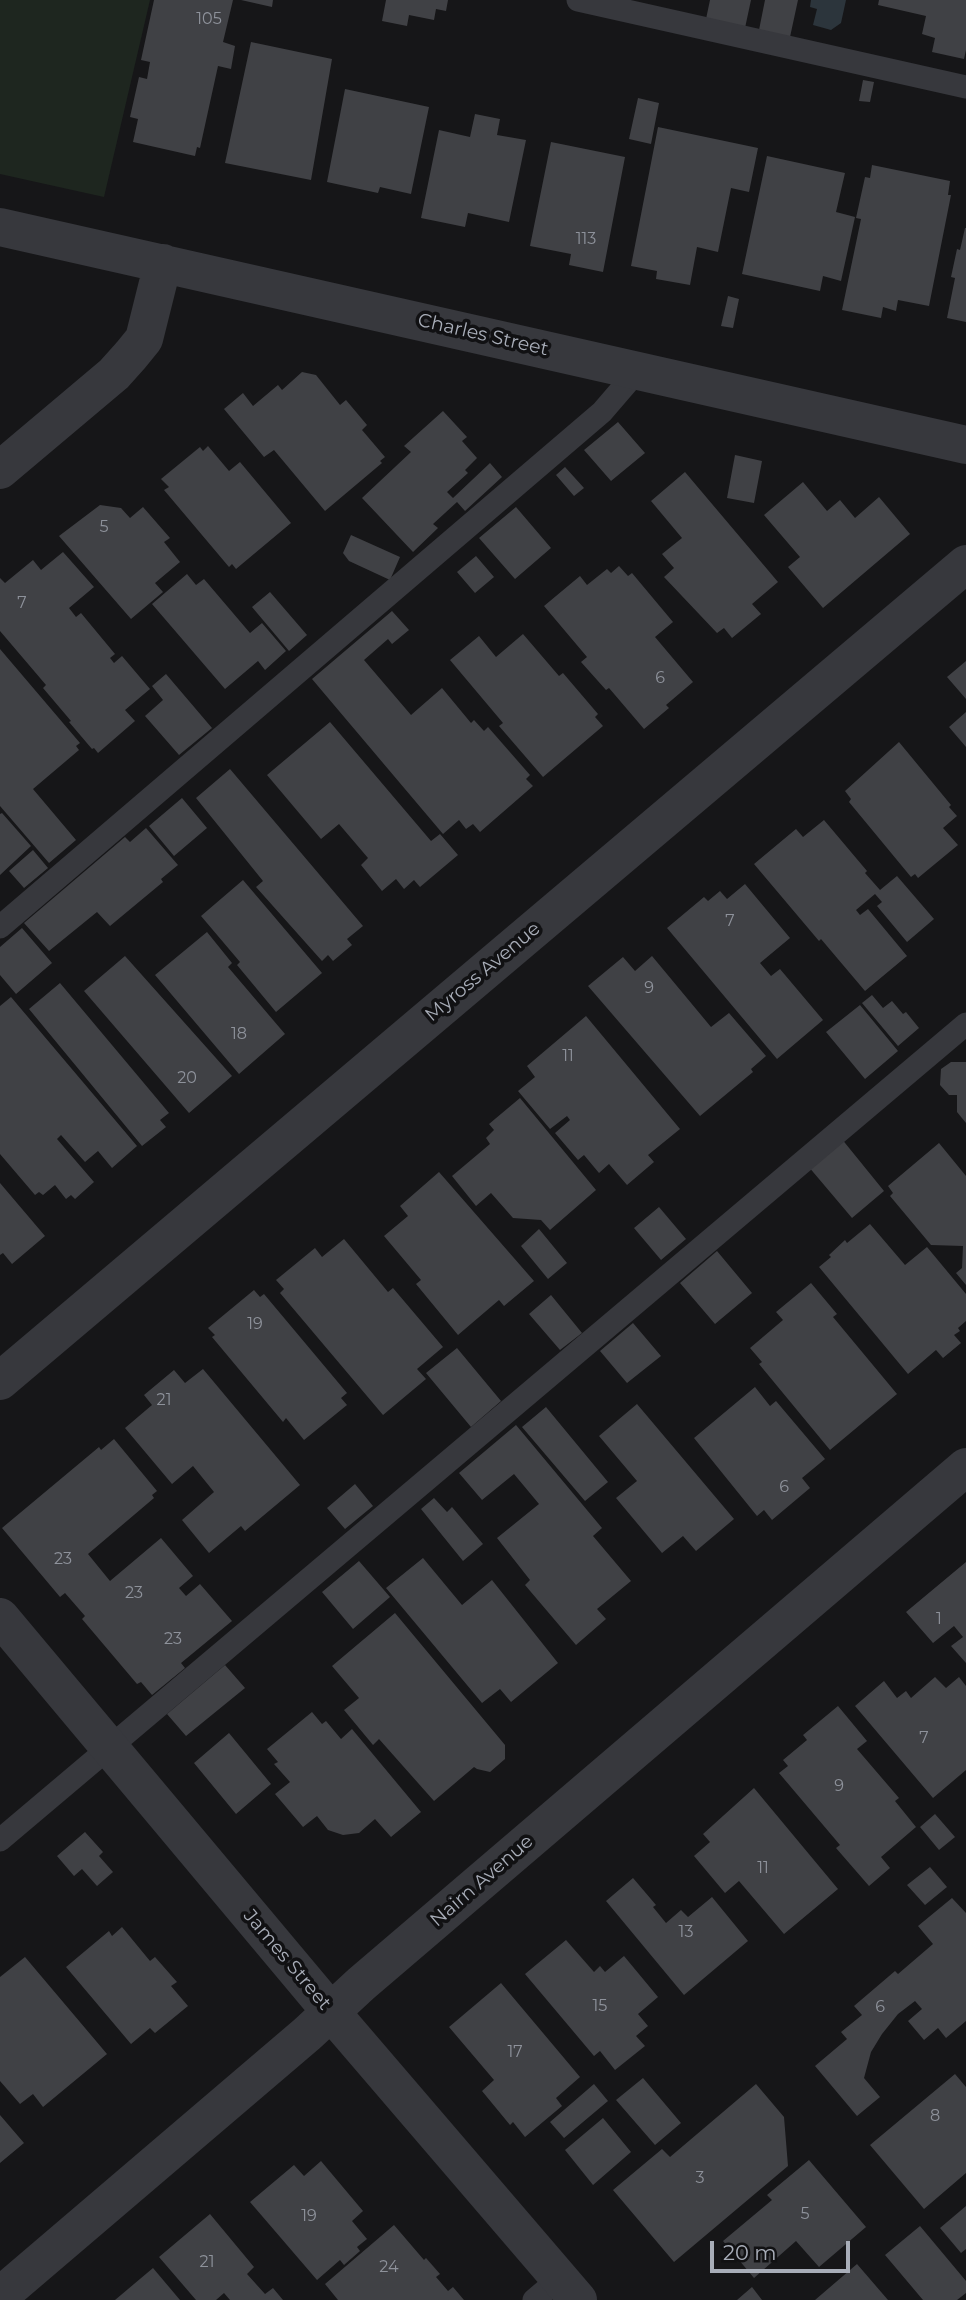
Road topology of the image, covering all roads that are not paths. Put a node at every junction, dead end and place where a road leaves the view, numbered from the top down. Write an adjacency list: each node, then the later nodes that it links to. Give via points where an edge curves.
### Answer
1 (578, 0): 2 (lane)
2 (966, 87)
3 (0, 227): 4 (street, Charles Street)
4 (163, 263): 5 (street, Charles Street); 7 (street, via 144,339 114,374)
5 (639, 369): 6 (street, Charles Street); 9 (lane, via 602,412)
6 (966, 445)
7 (0, 470)
8 (966, 564): 11 (street, Myross Avenue)
9 (0, 928)
10 (966, 1024): 14 (lane)
11 (0, 1381)
12 (966, 1468): 16 (street, Nairn Avenue)
13 (0, 1618): 14 (street, James Street)
14 (110, 1747): 15 (lane); 16 (street, James Street)
15 (0, 1840)
16 (331, 2012): 17 (street, James Street); 18 (street, Nairn Avenue)
17 (557, 2293)
18 (0, 2296)

